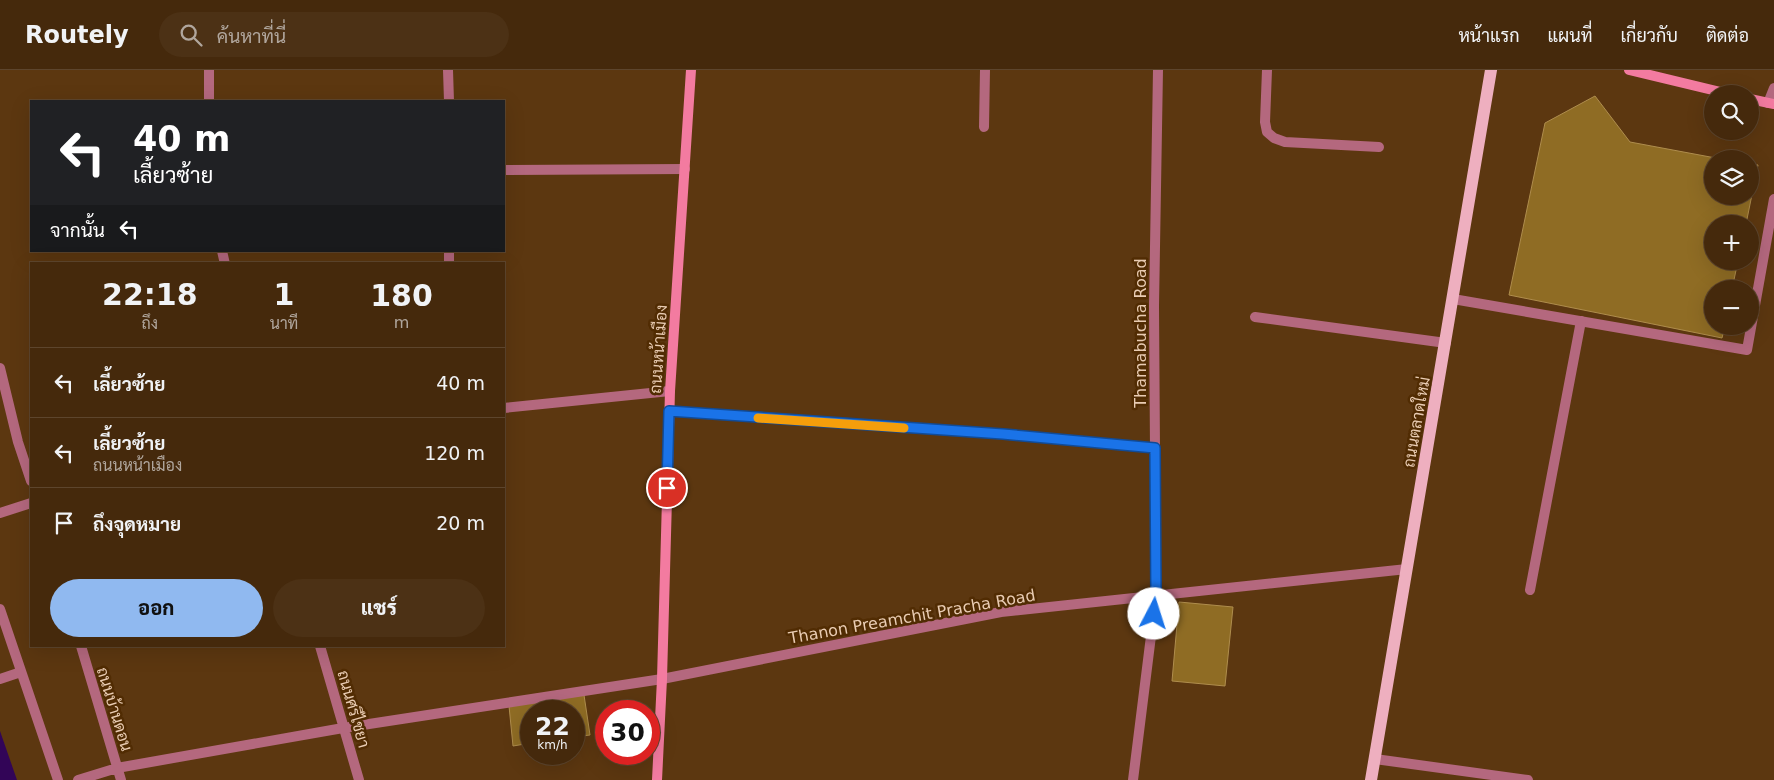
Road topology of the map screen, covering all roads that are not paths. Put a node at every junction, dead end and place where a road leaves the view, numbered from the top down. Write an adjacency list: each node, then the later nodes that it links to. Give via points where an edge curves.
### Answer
1 (209, 70): 11 (street)
2 (448, 70): 12 (street)
3 (691, 70): 16 (street, ถนนหน้าเมือง)
4 (984, 70): 14 (street)
5 (1158, 70): 27 (street, Thamabucha Road)
6 (1267, 70): 15 (street, via 1265,122 1267,132 1274,138 1285,142)
7 (1491, 70): 19 (main road, ถนนตลาดใหม่)
8 (1628, 70): 9 (street)
9 (1704, 88)
10 (1774, 88): 13 (street)
11 (209, 100)
12 (449, 100)
13 (1771, 104)
14 (984, 127)
15 (1379, 147)
16 (685, 169): 17 (street); 24 (street, ถนนหน้าเมือง)
17 (505, 170)
18 (1774, 199): 21 (street, via 1747,350)
19 (1453, 300): 21 (street); 22 (main road, ถนนตลาดใหม่)
20 (1255, 317): 22 (street)
21 (1581, 322): 32 (street)
22 (1446, 343): 31 (main road, ถนนตลาดใหม่)
23 (0, 368): 28 (street)
24 (670, 391): 25 (street); 26 (street, ถนนหน้าเมือง)
25 (505, 408)
26 (669, 411): 27 (street); 39 (street, ถนนหน้าเมือง)
27 (1155, 448): 33 (street, Thamabucha Road)
28 (30, 478)
29 (30, 503): 30 (street)
30 (0, 513)
31 (1407, 569): 33 (street, Thanon Preamchit Pracha Road); 41 (main road, ถนนตลาดใหม่)
32 (1530, 590)
33 (1156, 596): 39 (street, Thanon Preamchit Pracha Road, via 1001,612); 48 (street, Thamabucha Road)
34 (0, 609): 37 (street)
35 (81, 647): 42 (street, ถนนบ้านดอน)
36 (320, 647): 40 (street, ถนนศรีไชยา)
37 (21, 672): 38 (street); 43 (street)
38 (0, 679)
39 (662, 679): 40 (street, Thanon Preamchit Pracha Road); 47 (street, ถนนหน้าเมือง)
40 (343, 728): 42 (street, Thanon Preamchit Pracha Road); 46 (street, ถนนศรีไชยา)
41 (1375, 759): 49 (main road, ถนนตลาดใหม่); 50 (street)
42 (117, 768): 44 (street, Thanon Preamchit Pracha Road); 45 (street, ถนนบ้านดอน)
43 (58, 780)
44 (78, 780)
45 (121, 780)
46 (360, 780)
47 (657, 780)
48 (1133, 780)
49 (1372, 780)
50 (1528, 780)

